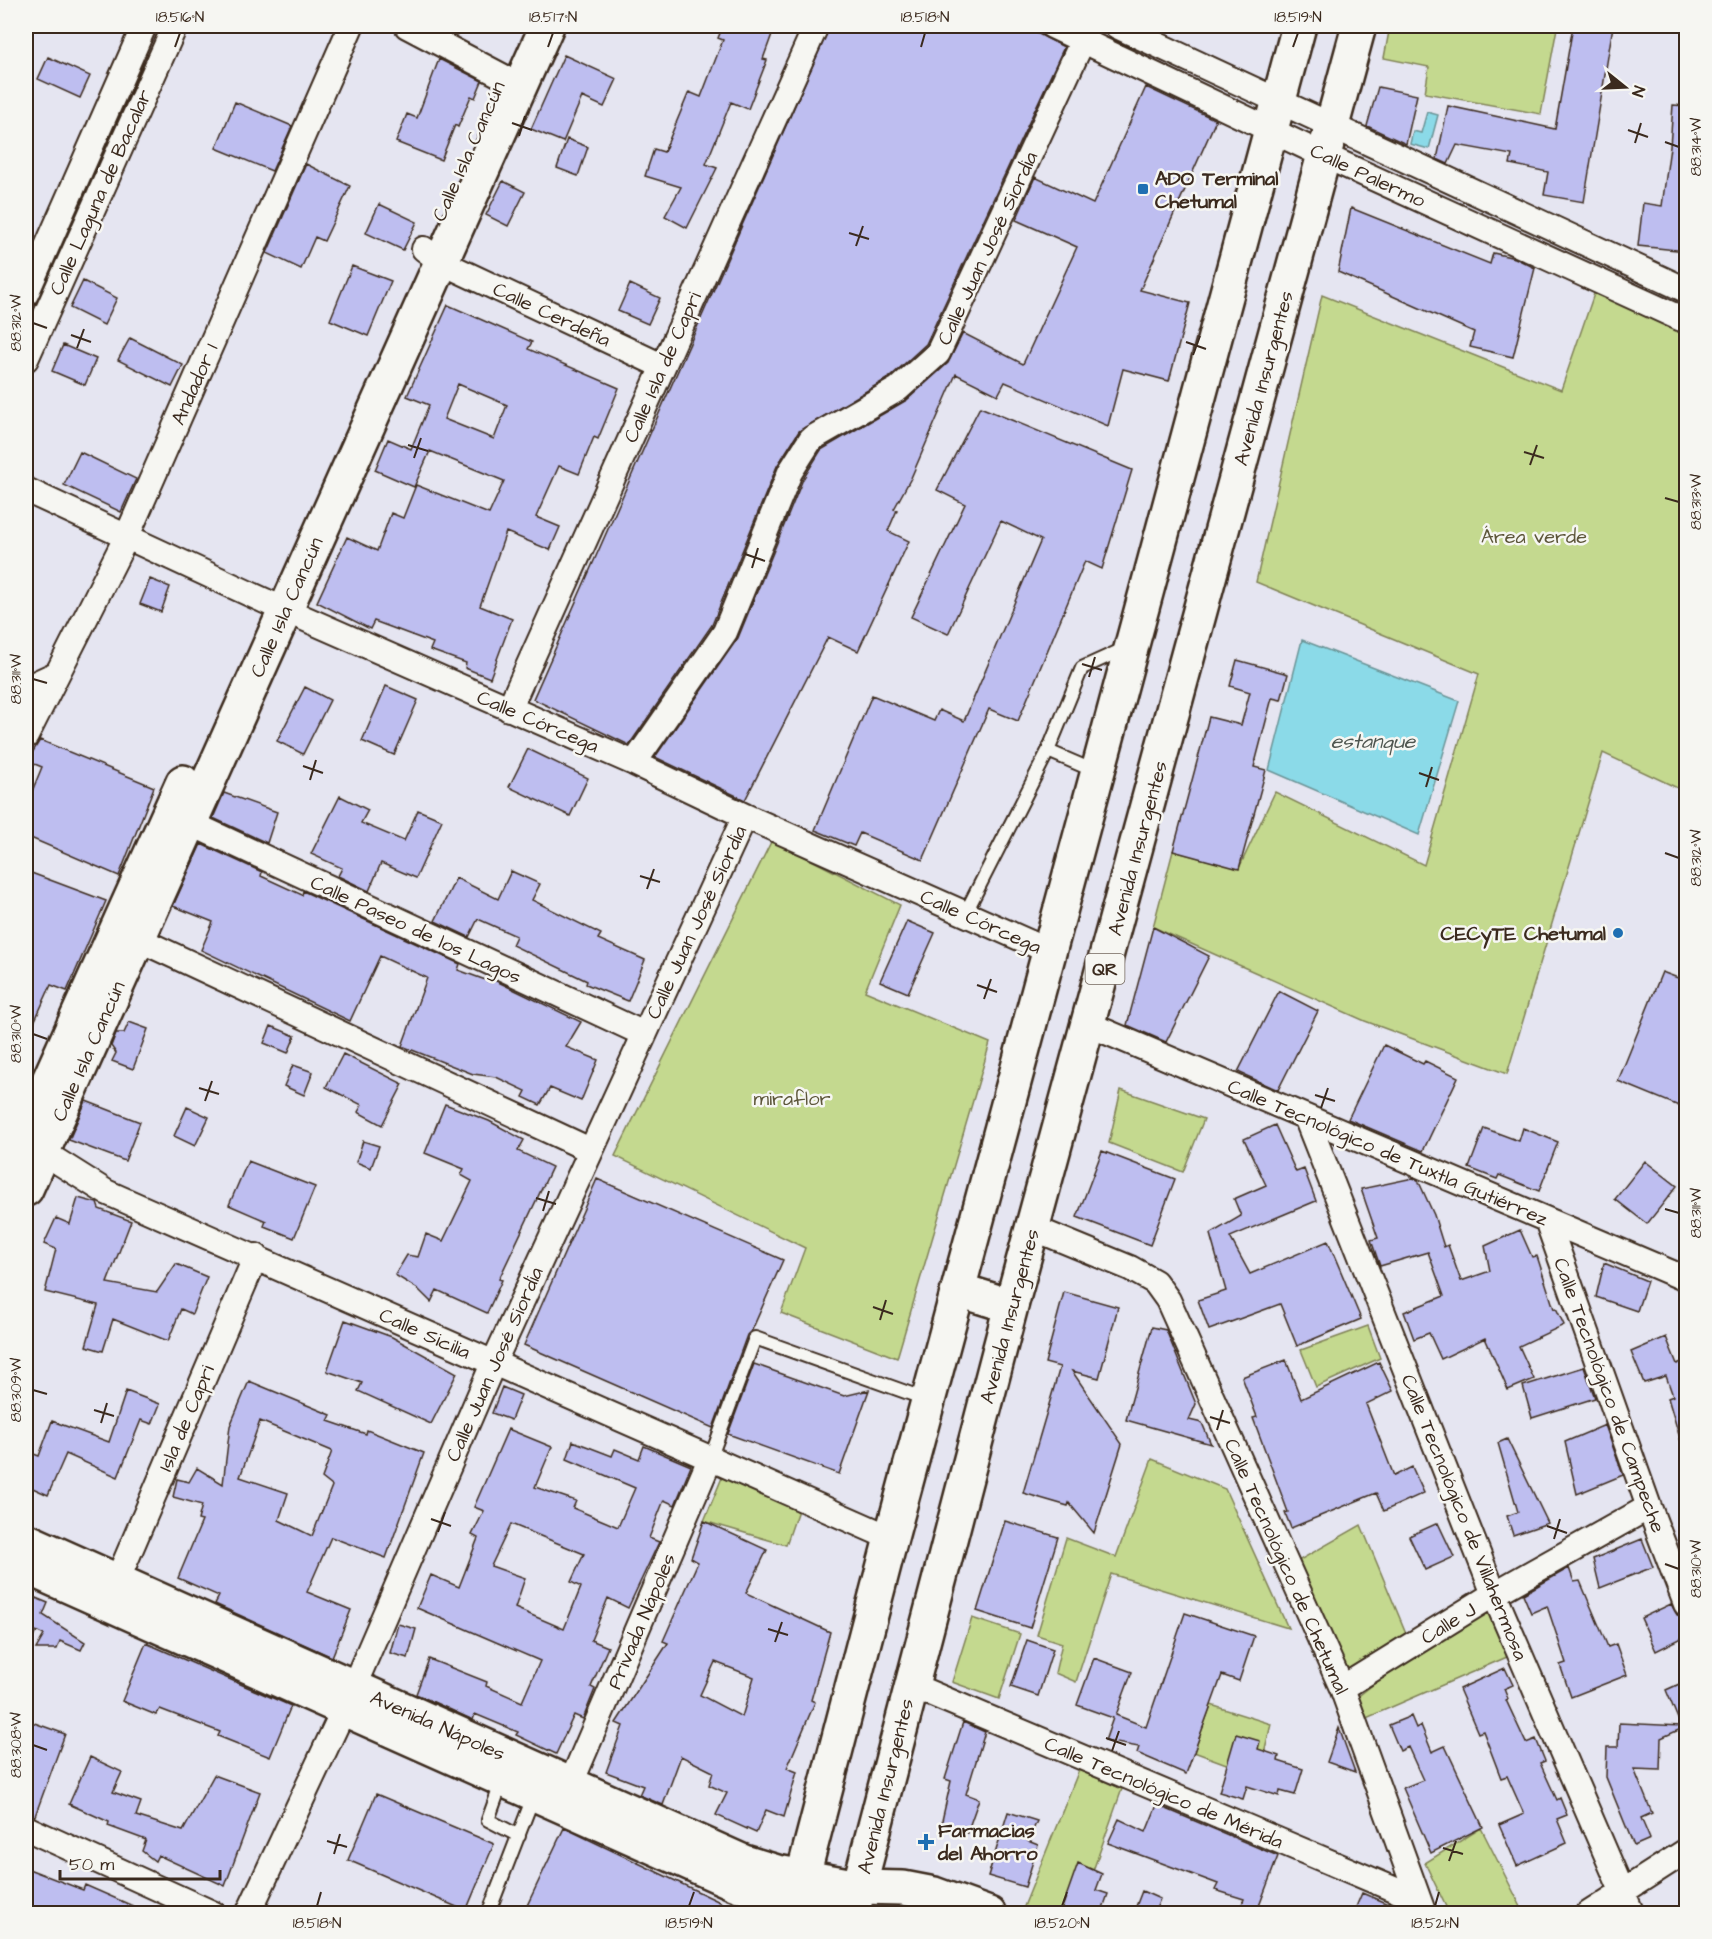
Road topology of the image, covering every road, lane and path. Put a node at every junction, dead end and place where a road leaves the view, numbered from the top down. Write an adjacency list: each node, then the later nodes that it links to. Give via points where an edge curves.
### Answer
1 (144, 26): 18 (street, Calle Laguna de Bacalar)
2 (174, 26): 20 (street, Calle Laguna de Bacalar)
3 (351, 26): 23 (street, Andador 1)
4 (407, 26): 13 (street)
5 (525, 26): 13 (main road, Calle Isla Cancún)
6 (547, 26): 16 (main road, Calle Isla Cancún)
7 (816, 26): 21 (street, Calle Isla de Capri)
8 (1052, 26): 12 (street, Calle Palermo)
9 (1117, 26): 14 (street, Calle Palermo)
10 (1299, 26): 14 (main road)
11 (1359, 26): 15 (main road, Avenida Insurgentes / QR)
12 (1085, 33): 14 (street, Calle Palermo); 31 (street, Calle Juan José Siordia, via 938,353 898,390 811,439 790,472 725,632)
13 (502, 76): 16 (main road, Calle Isla Cancún)
14 (1273, 115): 15 (street, Calle Palermo); 25 (main road)
15 (1327, 140): 17 (street, Calle Palermo); 19 (street, Calle Palermo); 38 (main road, Avenida Insurgentes / QR)
16 (432, 255): 21 (street, Calle Cerdeña); 24 (main road, Calle Isla Cancún)
17 (1686, 290)
18 (26, 294)
19 (1686, 321)
20 (26, 359)
21 (662, 366): 28 (street, Calle Isla de Capri)
22 (26, 490): 23 (street, Calle Córcega)
23 (127, 536): 24 (street, Calle Córcega); 26 (street, Andador 1)
24 (275, 605): 28 (street, Calle Córcega); 34 (main road, Calle Isla Cancún)
25 (1132, 645): 30 (lane, via 1082,668); 32 (main road)
26 (54, 675): 27 (street); 29 (street, Andador 1)
27 (26, 688)
28 (509, 709): 31 (street, Calle Córcega)
29 (26, 736)
30 (1048, 751): 32 (lane); 35 (lane)
31 (634, 763): 33 (street, Calle Córcega)
32 (1098, 773): 37 (main road)
33 (745, 816): 35 (street, Calle Córcega); 39 (street, Calle Juan José Siordia)
34 (179, 818): 36 (main road, Calle Isla Cancún); 39 (street, Calle Paseo de los Lagos); 42 (main road, Calle Isla Cancún)
35 (965, 914): 37 (street, Calle Córcega)
36 (138, 939): 41 (street); 42 (main road, Calle Isla Cancún)
37 (1051, 952): 47 (main road)
38 (1090, 1025): 40 (street, Calle Tecnológico de Tuxtla Gutiérrez); 44 (main road, Avenida Insurgentes / QR)
39 (644, 1034): 41 (street, Calle Juan José Siordia)
40 (1306, 1117): 43 (street, Calle Tecnológico de Tuxtla Gutiérrez); 57 (street, Calle Tecnológico de Villahermosa)
41 (590, 1150): 49 (street, Calle Juan José Siordia)
42 (35, 1158): 45 (street, Calle Sicilia)
43 (1547, 1220): 46 (street, Calle Tecnológico de Tuxtla Gutiérrez); 52 (street, Calle Tecnológico de Campeche)
44 (1033, 1228): 48 (main road, Avenida Insurgentes / QR); 60 (street, Calle Tecnológico de Chetumal, via 1130,1268 1155,1282 1168,1300)
45 (256, 1256): 49 (street, Calle Sicilia); 56 (street, Isla de Capri)
46 (1686, 1279)
47 (959, 1290): 48 (main road); 50 (main road)
48 (1011, 1306): 59 (main road, Avenida Insurgentes / QR)
49 (493, 1364): 51 (street, Calle Sicilia); 61 (street, Calle Juan José Siordia)
50 (929, 1401): 51 (lane, via 755,1338); 53 (main road)
51 (710, 1459): 53 (street, Calle Sicilia); 63 (street, Privada Nápoles)
52 (1649, 1507): 57 (street, Calle J); 58 (street, Calle Tecnológico de Campeche)
53 (891, 1538): 67 (main road)
54 (26, 1540): 56 (main road, Avenida Nápoles)
55 (26, 1567): 61 (main road, Avenida Nápoles)
56 (117, 1581): 61 (main road, Avenida Nápoles)
57 (1494, 1594): 60 (street, Calle J); 68 (street, Calle Tecnológico de Villahermosa)
58 (1686, 1604)
59 (911, 1685): 69 (main road, Avenida Insurgentes / QR); 70 (street, Calle Tecnológico de Mérida)
60 (1342, 1688): 70 (street, Calle Tecnológico de Chetumal)
61 (349, 1698): 62 (main road, Avenida Nápoles); 72 (street, Calle Juan José Siordia)
62 (507, 1769): 63 (main road, Avenida Nápoles); 65 (lane, via 488,1820)
63 (550, 1783): 65 (lane); 67 (main road, Avenida Nápoles, via 744,1862)
64 (26, 1828): 71 (street)
65 (519, 1836): 73 (lane)
66 (1686, 1851): 68 (street)
67 (798, 1898): 69 (main road, Avenida Nápoles)
68 (1627, 1903): 75 (street)
69 (854, 1905): 74 (main road, Avenida Nápoles, via 903,1888 934,1894)
70 (1421, 1906)
71 (214, 1914)
72 (248, 1914)
73 (488, 1914)
74 (989, 1914)
75 (1588, 1914)

